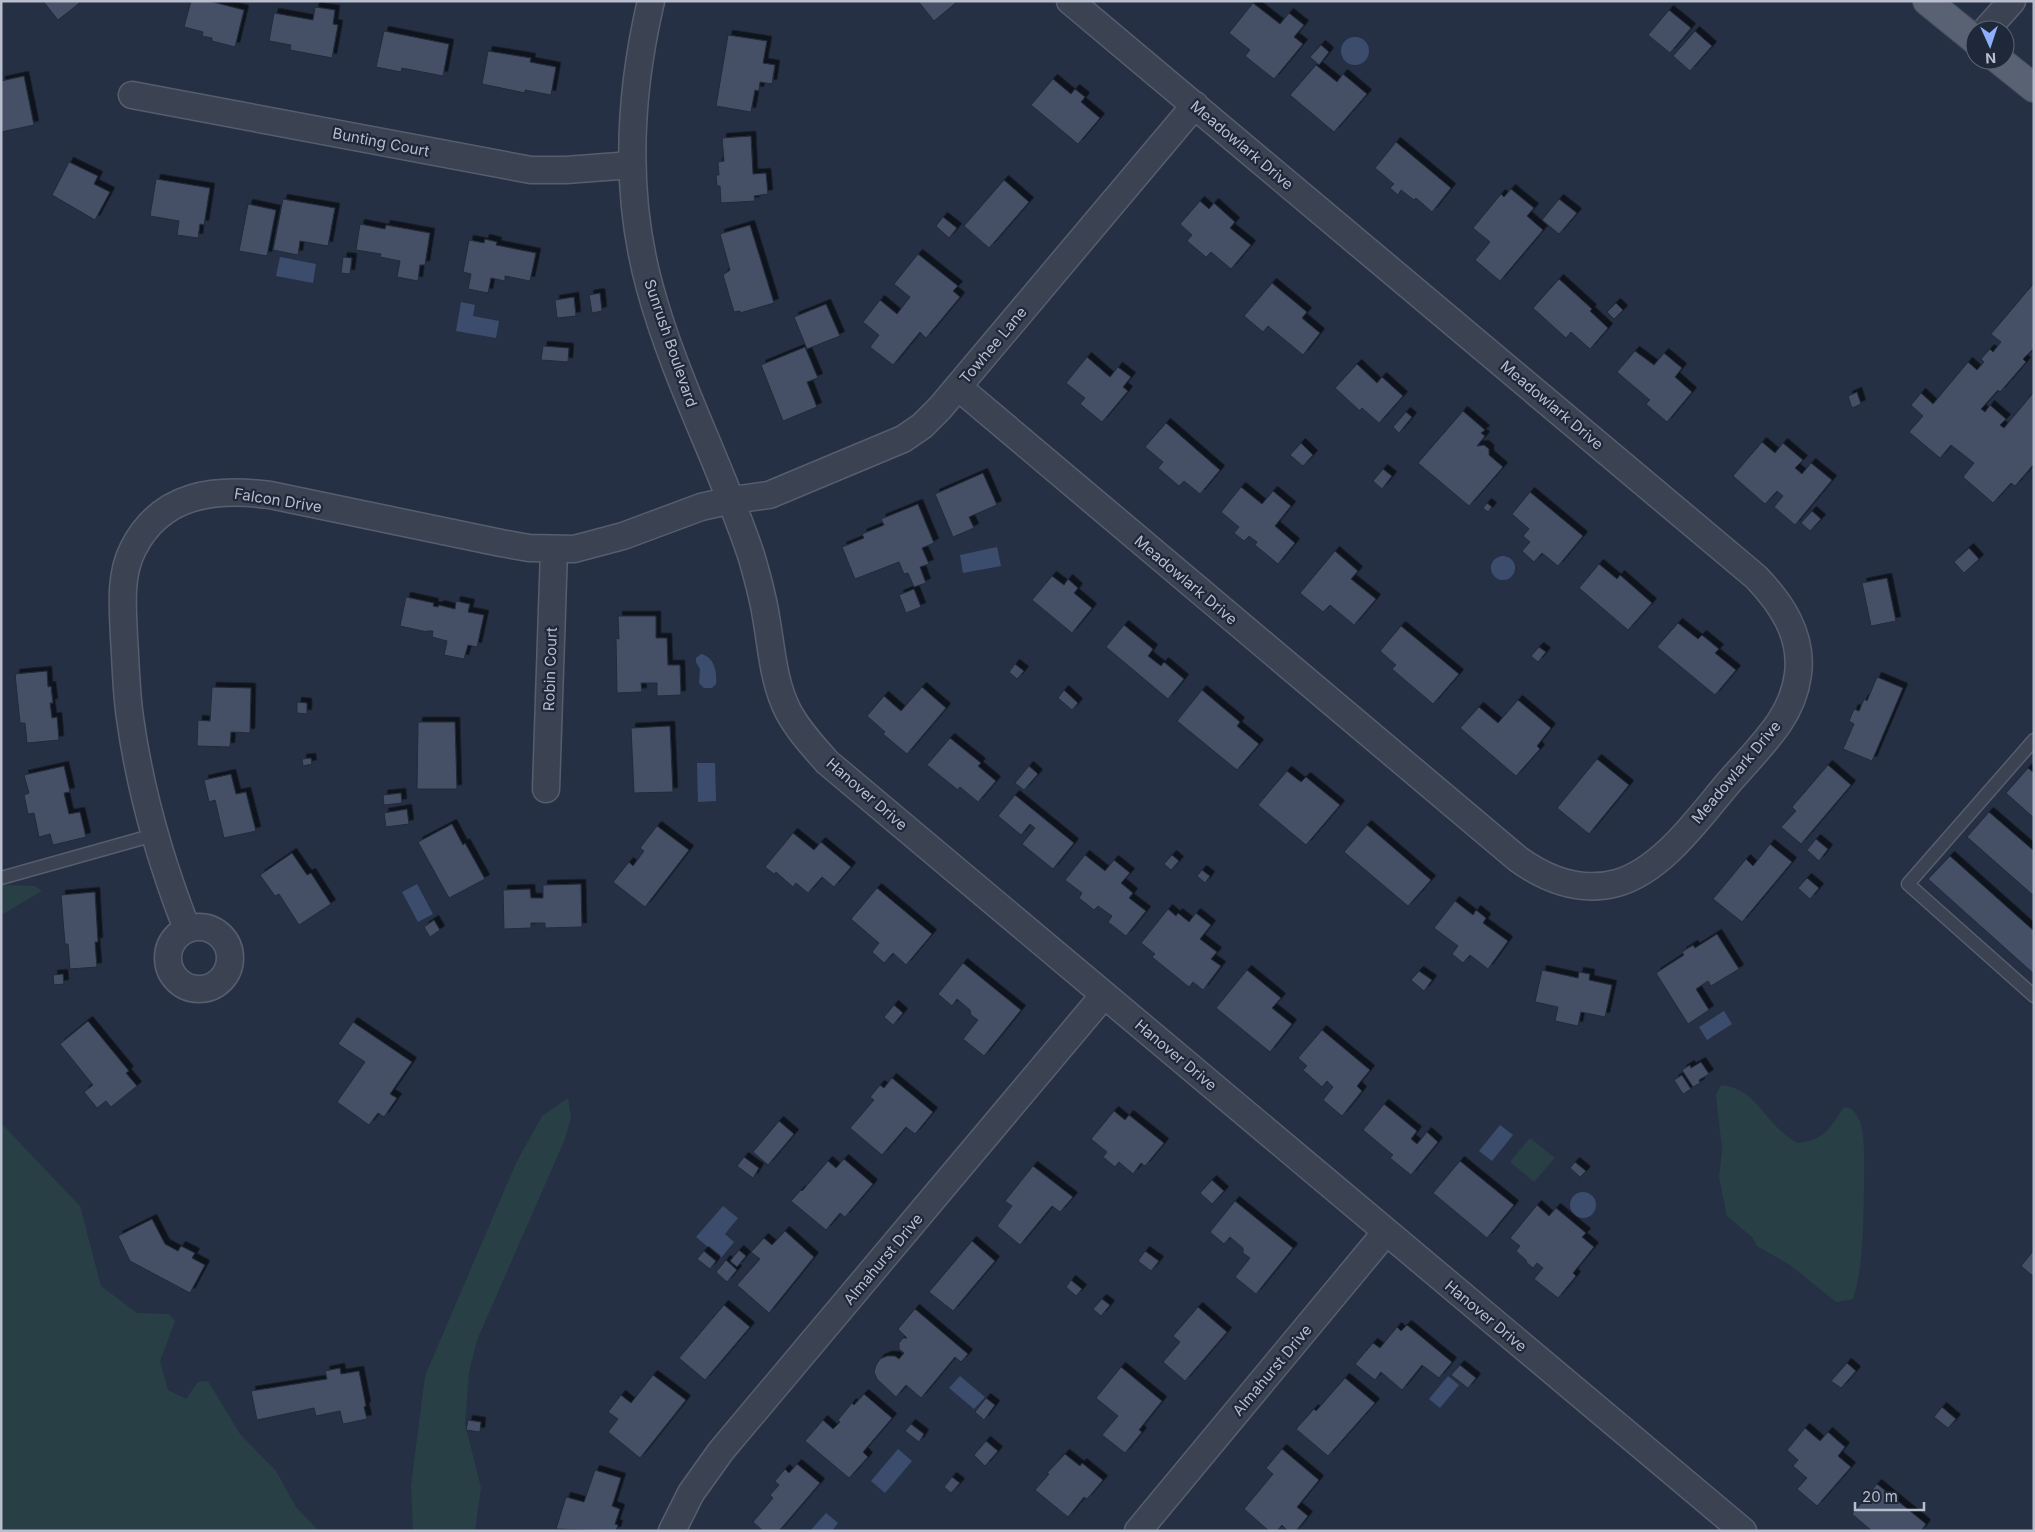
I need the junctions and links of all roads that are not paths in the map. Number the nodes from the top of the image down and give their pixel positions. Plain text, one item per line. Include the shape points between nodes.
1 (651, 1) edge
2 (1070, 1) edge
3 (1927, 1) edge
4 (2012, 1) edge
5 (1995, 20) edge
6 (1965, 32) edge
7 (2012, 70) edge
8 (2034, 88) edge
9 (132, 95) dead end
10 (1195, 106) junction
11 (632, 165) junction
12 (958, 387) junction
13 (732, 500) junction
14 (554, 550) junction
15 (2034, 740) edge
16 (546, 789) dead end
17 (154, 835) junction
18 (1, 878) edge
19 (187, 929) dead end
20 (1104, 995) junction
21 (2034, 996) edge
22 (1386, 1232) junction
23 (672, 1531) edge
24 (1138, 1531) edge
25 (1742, 1531) edge

1 - 11 street, Sunrush Boulevard via 636,80
2 - 10 street, Meadowlark Drive
3 - 6 main road
4 - 5 street
7 - 8 main road
9 - 11 street, Bunting Court via 531,170
10 - 12 street, Towhee Lane
10 - 12 street, Meadowlark Drive via 1768,590 1788,619 1795,637 1798,673 1788,708 1756,751 1677,842 1635,876 1601,887 1583,887 1565,884 1532,870
11 - 13 street, Sunrush Boulevard via 634,203 650,288 666,338
12 - 13 street, Towhee Lane via 922,426 903,439 769,495
13 - 14 street, Falcon Drive via 701,507 599,544
13 - 20 street, Hanover Drive via 760,587 778,685 788,712 806,737 827,762
14 - 16 street, Robin Court
14 - 17 street, Falcon Drive via 500,543 244,492 196,496 160,515 133,549 123,586 130,717
15 - 21 lane via 1908,884
17 - 18 lane
17 - 19 street, Falcon Drive
20 - 22 street, Hanover Drive
20 - 23 street, Almahurst Drive via 721,1451 691,1493
22 - 24 street, Almahurst Drive
22 - 25 street, Hanover Drive

